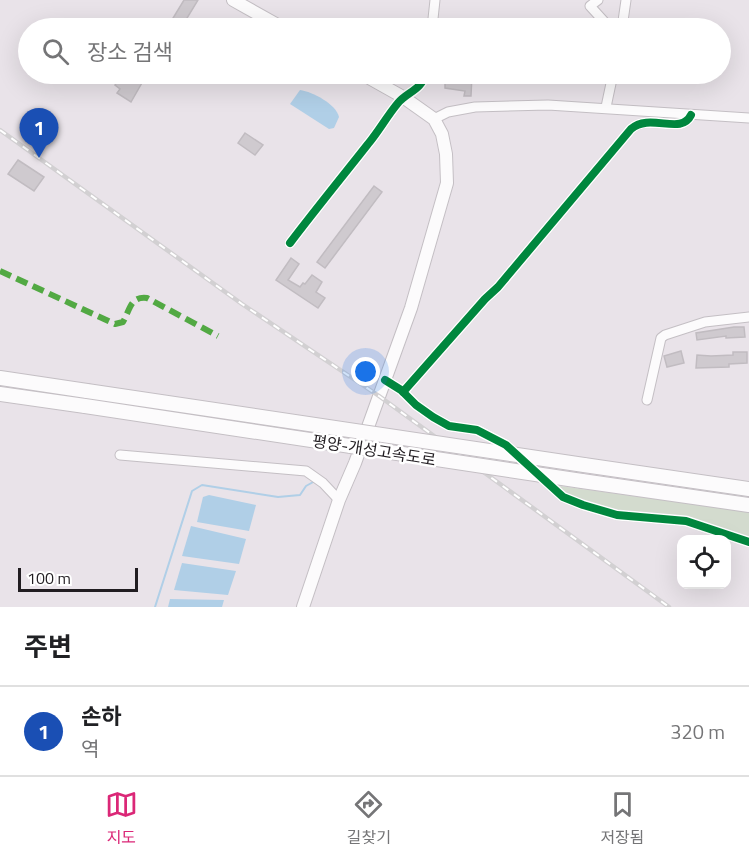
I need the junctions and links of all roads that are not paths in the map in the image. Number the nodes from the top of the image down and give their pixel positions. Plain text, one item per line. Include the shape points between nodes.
1 (435, 0) edge
2 (598, 0) edge
3 (626, 0) edge
4 (238, 1) edge
5 (266, 18) edge
6 (433, 18) edge
7 (601, 18) edge
8 (623, 18) edge
9 (380, 84) edge
10 (421, 84) edge
11 (611, 84) edge
12 (403, 97) junction
13 (606, 107) junction
14 (691, 115) junction
15 (749, 118) edge
16 (434, 119) junction
17 (290, 243) dead end
18 (749, 317) edge
19 (0, 378) edge
20 (385, 380) junction
21 (403, 392) junction
22 (0, 394) edge
23 (647, 400) dead end
24 (120, 454) dead end
25 (749, 489) edge
26 (339, 500) junction
27 (749, 505) edge
28 (749, 542) edge
29 (303, 607) edge

1 - 6 street
2 - 7 street via 590,6
3 - 8 street
4 - 5 main road
9 - 12 main road
10 - 12 street
11 - 13 street
12 - 16 main road
12 - 17 street
13 - 14 street
13 - 16 street via 475,106
14 - 15 street
14 - 21 street via 682,124 644,122 631,129 498,287
16 - 20 main road via 442,134 447,183 411,308
18 - 23 street via 705,322 664,334
19 - 25 highway, 평양-개성고속도로, bridge
20 - 21 street
20 - 26 main road
21 - 28 street via 449,426 477,430 497,440 563,497 617,515 686,521
22 - 27 highway, 평양-개성고속도로, bridge
24 - 26 street via 306,471
26 - 29 main road

